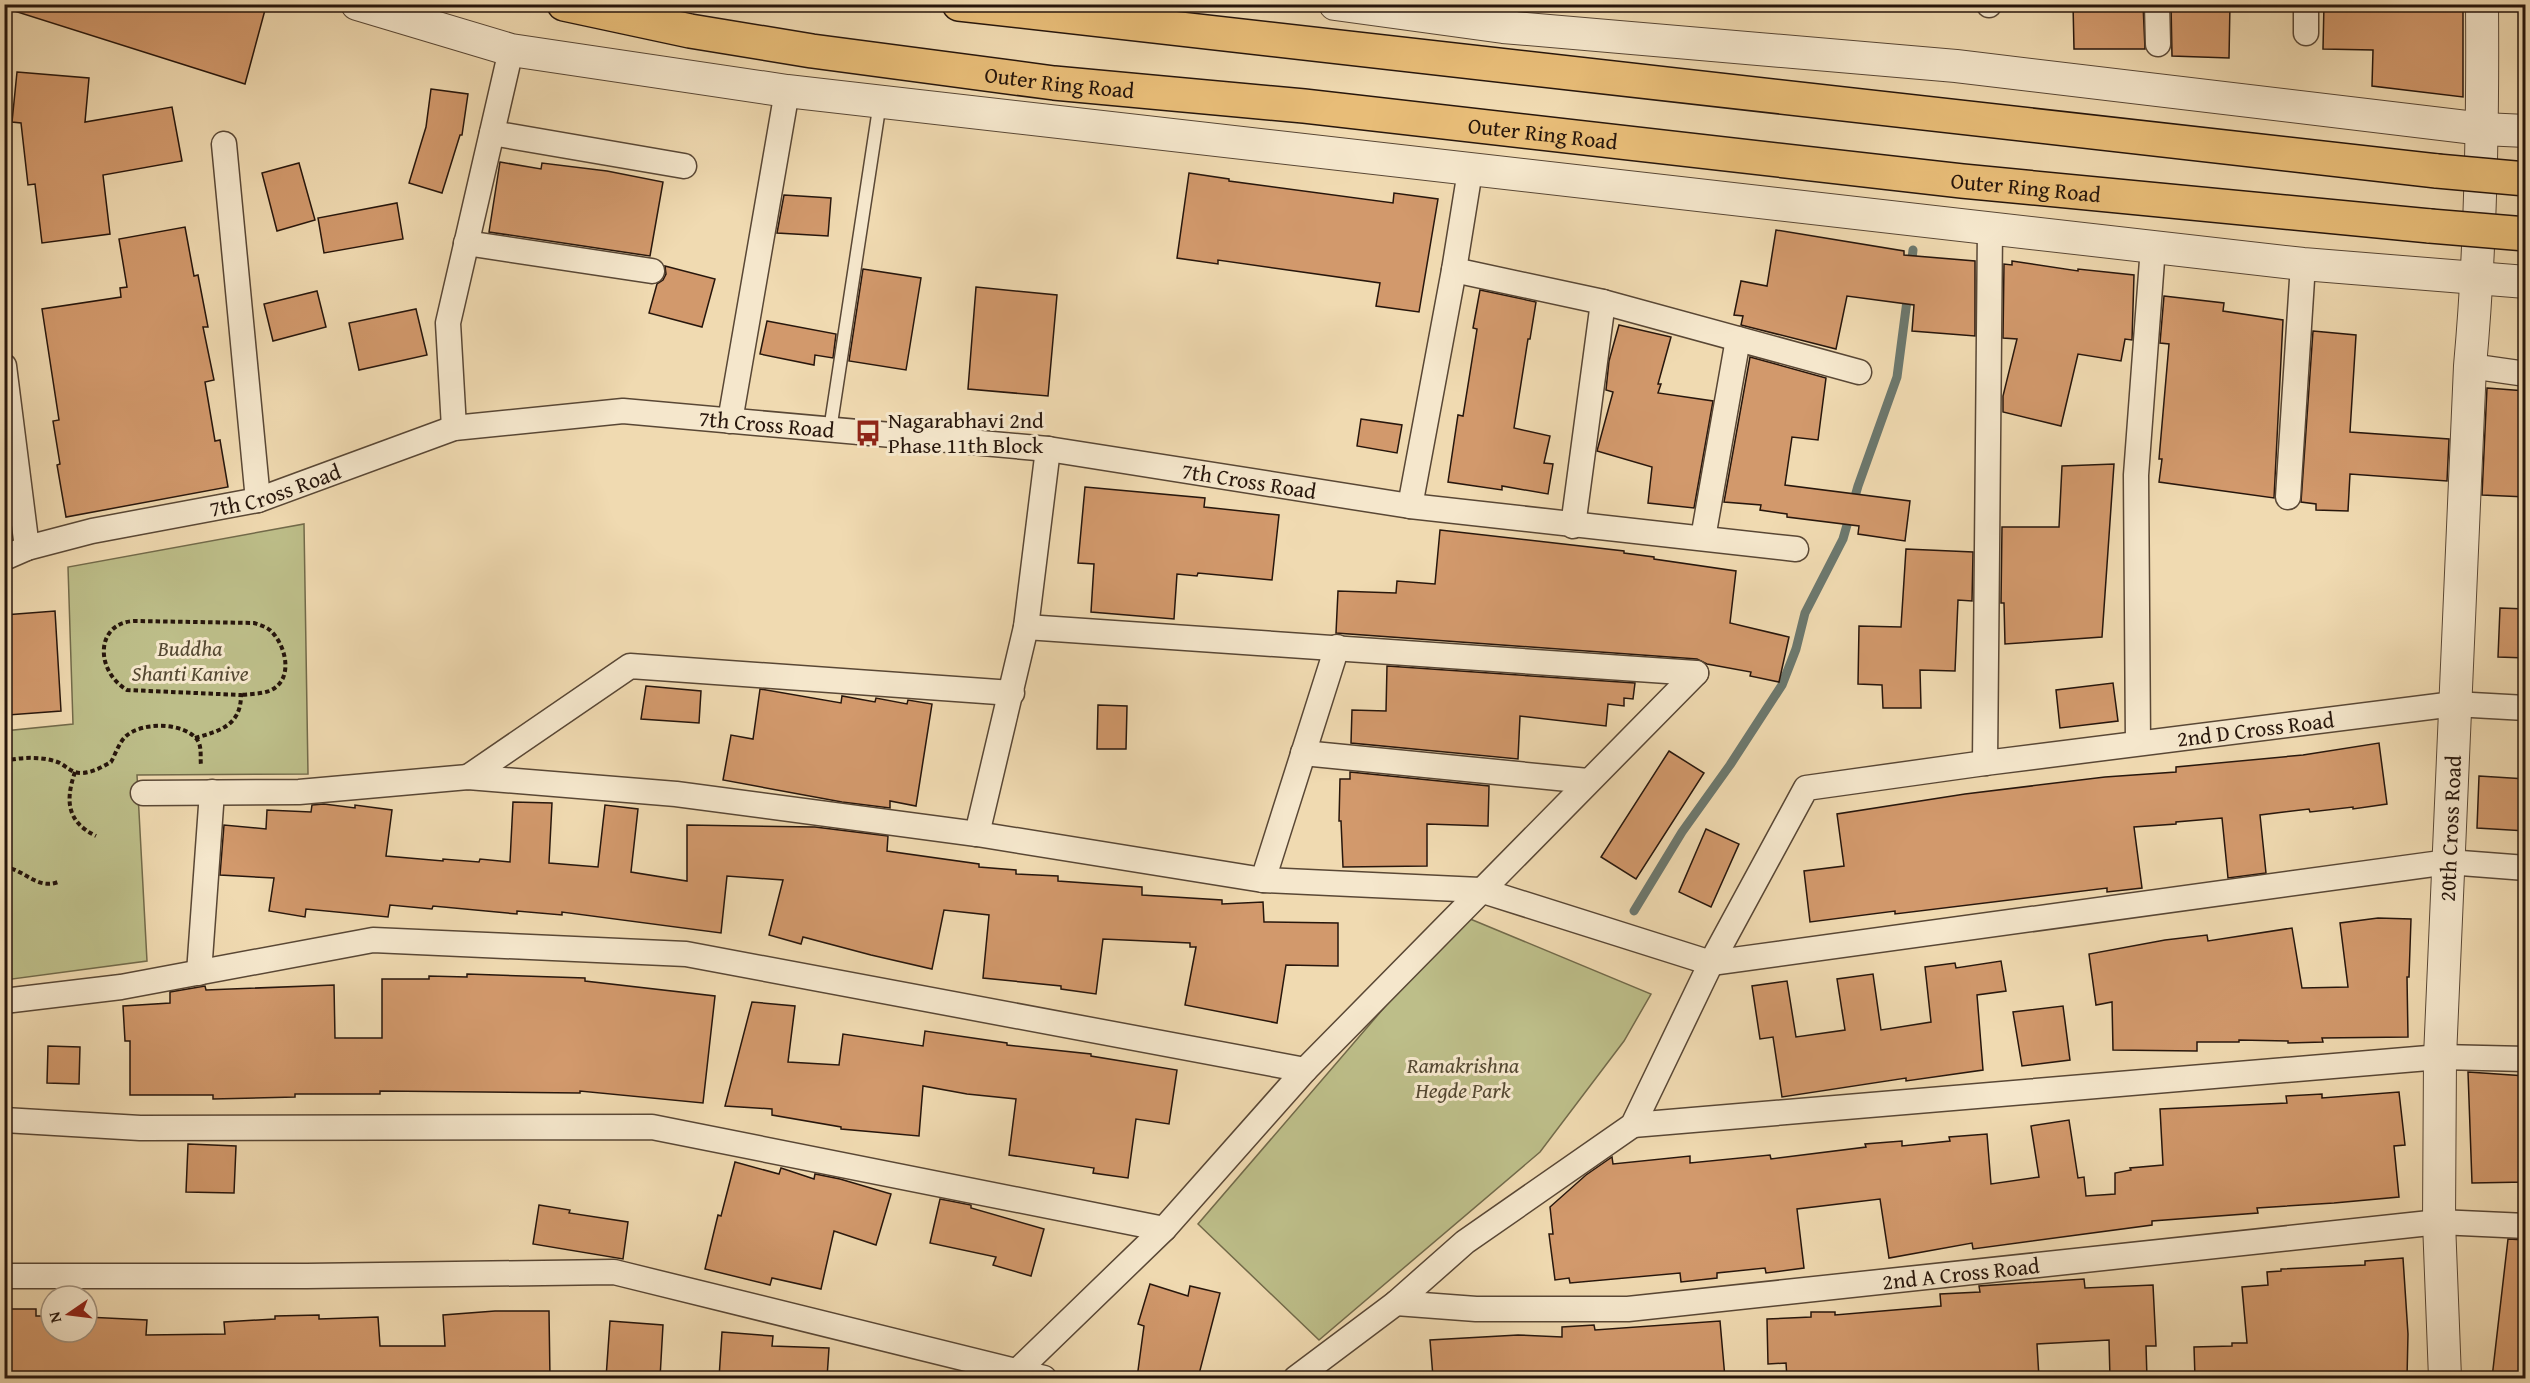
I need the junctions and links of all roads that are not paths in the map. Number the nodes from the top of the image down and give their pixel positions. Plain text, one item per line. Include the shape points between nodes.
1 (357, 4) edge
2 (564, 4) edge
3 (958, 4) edge
4 (1335, 4) edge
5 (2157, 4) edge
6 (2306, 4) edge
7 (2482, 4) edge
8 (1505, 16) edge
9 (2306, 33) dead end
10 (2158, 44) dead end
11 (511, 50) junction
12 (787, 92) junction
13 (879, 102) junction
14 (2483, 129) junction
15 (2526, 131) edge
16 (492, 133) junction
17 (224, 144) dead end
18 (684, 166) dead end
19 (1470, 171) junction
20 (2526, 179) edge
21 (1990, 228) junction
22 (2526, 234) edge
23 (466, 243) junction
24 (2153, 247) junction
25 (2303, 264) junction
26 (1454, 270) junction
27 (651, 271) dead end
28 (2478, 278) junction
29 (2526, 282) edge
30 (1603, 302) junction
31 (1738, 339) junction
32 (4, 366) edge
33 (2470, 366) junction
34 (1859, 372) dead end
35 (2526, 374) edge
36 (730, 422) junction
37 (454, 428) junction
38 (830, 430) junction
39 (1048, 449) junction
40 (2288, 497) dead end
41 (258, 500) junction
42 (1410, 507) junction
43 (1574, 525) junction
44 (1703, 538) junction
45 (27, 548) junction
46 (1796, 549) dead end
47 (4, 558) edge
48 (1026, 627) junction
49 (1337, 647) junction
50 (1011, 693) junction
51 (2454, 704) junction
52 (2526, 708) edge
53 (2138, 743) junction
54 (1303, 753) junction
55 (1985, 763) junction
56 (468, 777) junction
57 (1588, 781) junction
58 (206, 792) junction
59 (143, 793) dead end
60 (977, 834) junction
61 (2448, 862) junction
62 (2526, 868) edge
63 (1263, 880) junction
64 (1480, 890) junction
65 (1712, 963) junction
66 (199, 973) junction
67 (4, 1001) edge
68 (2440, 1057) junction
69 (2526, 1059) edge
70 (1305, 1070) junction
71 (4, 1120) edge
72 (1633, 1125) junction
73 (2439, 1222) junction
74 (2526, 1226) edge
75 (1164, 1229) junction
76 (4, 1276) edge
77 (1396, 1302) junction
78 (1013, 1375) edge
79 (1044, 1378) edge
80 (1296, 1378) edge
81 (2445, 1378) edge

1 - 11 street
2 - 22 highway, Outer Ring Road, bridge via 690,31 812,51 1054,83 1304,106 1962,181
3 - 20 highway, bridge
4 - 8 street
5 - 10 street
6 - 9 street
7 - 14 street, 20th Cross Road
8 - 14 street
11 - 12 street
11 - 16 street
12 - 13 street
12 - 36 street
13 - 19 street
13 - 38 lane
14 - 15 street
14 - 28 street, 20th Cross Road
16 - 18 street
16 - 23 street
17 - 41 street
19 - 21 street
19 - 26 street
21 - 24 street
21 - 55 street
23 - 27 street
23 - 37 street via 448,323
24 - 25 street
24 - 53 street via 2136,475
25 - 28 street
25 - 40 street
26 - 30 street
26 - 42 street
28 - 29 street
28 - 33 street, 20th Cross Road
30 - 31 street
30 - 43 street
31 - 34 street
31 - 44 street
32 - 45 street
33 - 35 street
33 - 51 street, 20th Cross Road
36 - 37 street, 7th Cross Road via 623,411
36 - 38 street, 7th Cross Road
37 - 41 street, 7th Cross Road
38 - 39 street, 7th Cross Road
39 - 42 street, 7th Cross Road
39 - 48 street
41 - 45 street, 7th Cross Road via 92,531
42 - 43 street, 7th Cross Road
43 - 44 street, 7th Cross Road
44 - 46 street, 7th Cross Road
45 - 47 street, 7th Cross Road
48 - 49 street
48 - 50 street
49 - 54 street
49 - 57 street via 1696,673
50 - 56 street via 630,666
50 - 60 street
51 - 52 street, 2nd D Cross Road
51 - 53 street, 2nd D Cross Road
51 - 61 street, 20th Cross Road
53 - 55 street, 2nd D Cross Road
54 - 57 street
54 - 63 street
55 - 65 street, 2nd D Cross Road via 1806,788
56 - 58 street via 299,792
56 - 60 street via 676,794
57 - 64 street
58 - 59 street
58 - 66 street
60 - 63 street
61 - 62 street
61 - 65 street
61 - 68 street, 20th Cross Road
63 - 64 street
64 - 65 street
64 - 70 street
65 - 72 street
66 - 67 street
66 - 70 street via 373,940 686,954
68 - 69 street
68 - 72 street
68 - 73 street, 20th Cross Road
70 - 75 street
71 - 75 street via 140,1128 652,1127
72 - 77 street via 1465,1242
73 - 74 street, 2nd A Cross Road
73 - 77 street, 2nd A Cross Road via 1628,1309 1476,1309
73 - 81 street, 20th Cross Road
75 - 78 street
76 - 78 street via 614,1272
77 - 80 street
78 - 79 street

